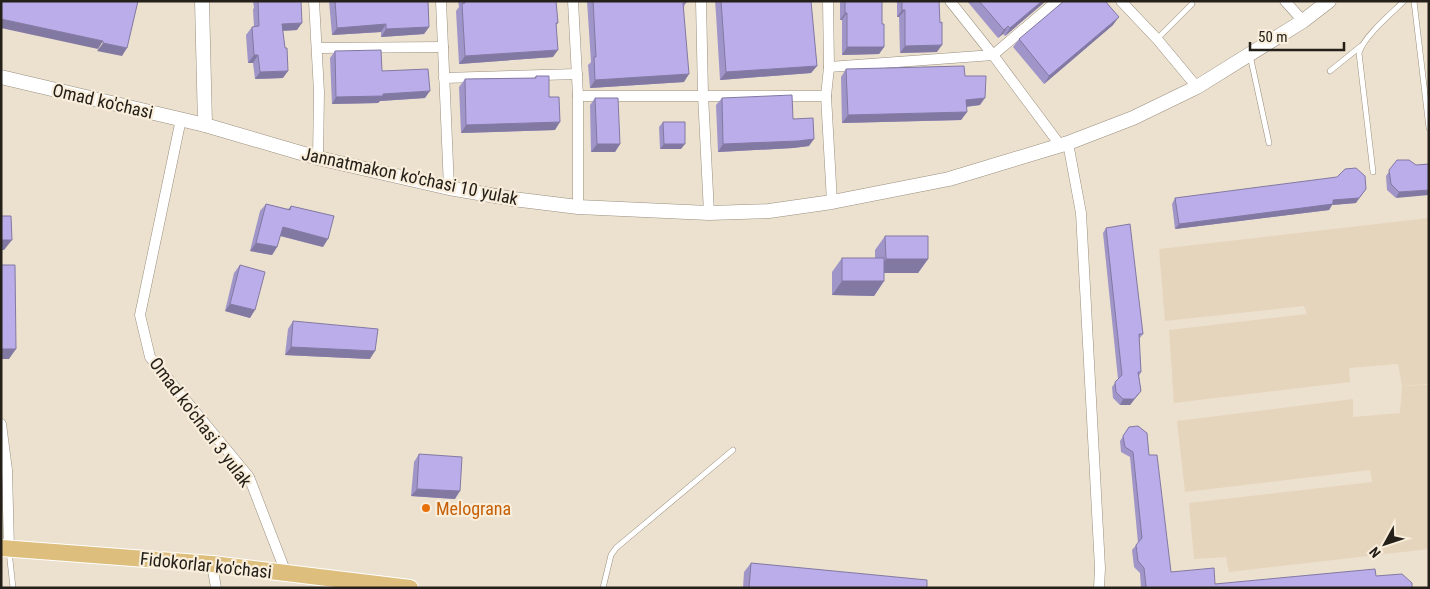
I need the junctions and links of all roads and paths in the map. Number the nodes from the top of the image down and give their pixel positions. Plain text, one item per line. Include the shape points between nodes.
1 (202, 1) edge
2 (314, 1) edge
3 (441, 1) edge
4 (573, 1) edge
5 (700, 1) edge
6 (828, 1) edge
7 (950, 1) edge
8 (1057, 1) edge
9 (1121, 1) edge
10 (1285, 1) edge
11 (1329, 1) edge
12 (1404, 1) edge
13 (1414, 1) edge
14 (1192, 4) dead end
15 (1303, 21) junction
16 (1157, 39) junction
17 (1361, 46) junction
18 (317, 48) junction
19 (443, 48) junction
20 (1250, 54) junction
21 (993, 55) junction
22 (829, 67) junction
23 (1330, 71) dead end
24 (577, 74) junction
25 (1, 77) edge
26 (444, 78) junction
27 (1197, 87) junction
28 (703, 95) junction
29 (578, 96) junction
30 (826, 96) junction
31 (181, 119) junction
32 (204, 125) junction
33 (1429, 128) edge
34 (1064, 144) junction
35 (1269, 144) dead end
36 (318, 158) junction
37 (1374, 172) dead end
38 (449, 188) junction
39 (832, 202) junction
40 (578, 207) junction
41 (708, 213) junction
42 (1, 424) edge
43 (733, 450) dead end
44 (5, 548) edge
45 (212, 564) junction
46 (286, 573) junction
47 (13, 588) edge
48 (216, 588) edge
49 (410, 588) edge
50 (603, 588) edge
51 (1099, 588) edge

1 - 32 street
2 - 18 street
3 - 19 street
4 - 24 street
5 - 28 street
6 - 22 street
7 - 21 street
8 - 21 street
9 - 16 street
10 - 15 street
11 - 15 street, Jannatmakon ko'chasi 10 yulak
12 - 17 lane
13 - 33 lane
14 - 16 lane
15 - 20 street, Jannatmakon ko'chasi 10 yulak
16 - 27 street
17 - 23 lane
17 - 37 lane via 1359,52
18 - 19 street
18 - 36 street
19 - 26 street
20 - 27 street, Jannatmakon ko'chasi 10 yulak
20 - 35 lane
21 - 22 street
21 - 34 street
22 - 30 street
24 - 26 street
24 - 29 street
25 - 31 street, Omad ko'chasi
26 - 38 street
27 - 34 street, Jannatmakon ko'chasi 10 yulak via 1133,118
28 - 29 street
28 - 30 street
28 - 41 street
29 - 40 street
30 - 39 street
31 - 32 street, Omad ko'chasi
31 - 46 street, Omad ko'chasi 3 yulak via 140,315 150,358 249,478
32 - 36 street, Jannatmakon ko'chasi 10 yulak
34 - 39 street, Jannatmakon ko'chasi 10 yulak via 949,179
34 - 51 street via 1081,213
36 - 38 street, Jannatmakon ko'chasi 10 yulak
38 - 40 street, Jannatmakon ko'chasi 10 yulak via 513,200
39 - 41 street, Jannatmakon ko'chasi 10 yulak via 770,211
40 - 41 street, Jannatmakon ko'chasi 10 yulak
42 - 44 street via 7,470
43 - 50 lane via 616,548 611,555
44 - 45 main road, Fidokorlar ko'chasi
44 - 47 lane
45 - 46 main road, Fidokorlar ko'chasi
45 - 48 street
46 - 49 main road, Fidokorlar ko'chasi

